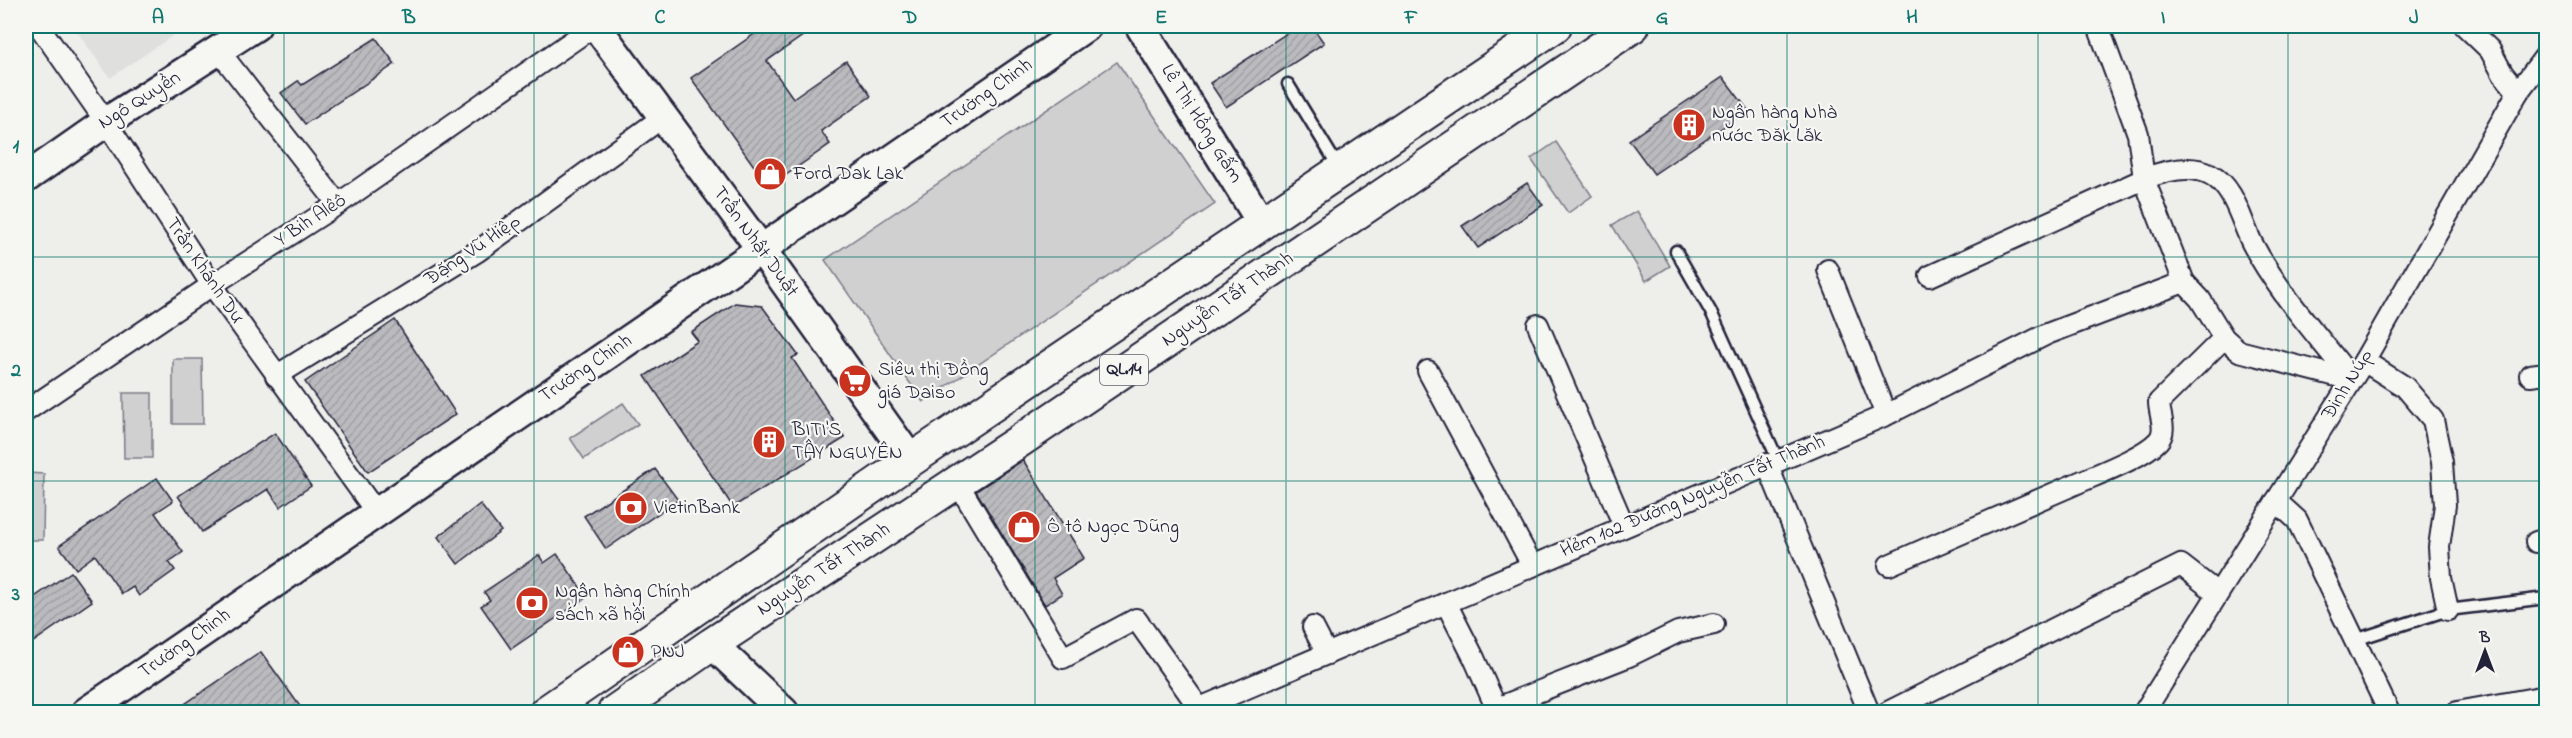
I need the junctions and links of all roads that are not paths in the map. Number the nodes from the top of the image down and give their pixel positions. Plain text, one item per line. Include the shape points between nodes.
1 (39, 26) edge
2 (256, 26) edge
3 (595, 26) edge
4 (1087, 26) edge
5 (1140, 26) edge
6 (1555, 26) edge
7 (1633, 26) edge
8 (2098, 26) edge
9 (2465, 26) edge
10 (219, 51) junction
11 (2547, 55) edge
12 (1288, 84) dead end
13 (2518, 92) junction
14 (663, 117) junction
15 (106, 122) junction
16 (1340, 170) junction
17 (26, 178) edge
18 (2144, 179) junction
19 (338, 204) junction
20 (1262, 222) junction
21 (761, 249) junction
22 (1676, 251) dead end
23 (1828, 270) dead end
24 (1930, 276) dead end
25 (2184, 282) junction
26 (212, 285) junction
27 (1538, 325) dead end
28 (2224, 338) junction
29 (2364, 361) junction
30 (1428, 371) dead end
31 (276, 376) junction
32 (2352, 380) junction
33 (26, 411) edge
34 (1886, 415) junction
35 (911, 460) junction
36 (1773, 462) junction
37 (957, 482) junction
38 (2276, 501) junction
39 (376, 512) junction
40 (1624, 526) junction
41 (1532, 565) junction
42 (1889, 565) dead end
43 (2217, 593) junction
44 (2547, 598) edge
45 (1446, 603) junction
46 (2448, 610) junction
47 (690, 613) junction
48 (1714, 624) dead end
49 (1313, 627) dead end
50 (2355, 640) junction
51 (712, 644) junction
52 (1327, 654) junction
53 (2547, 696) edge
54 (1201, 710) edge
55 (1498, 710) edge
56 (2149, 710) edge
57 (86, 712) edge
58 (546, 712) edge
59 (614, 712) edge
60 (784, 712) edge
61 (1869, 712) edge
62 (1888, 712) edge
63 (2389, 712) edge
64 (2457, 712) edge

1 - 15 street, Trần Khánh Dư
2 - 10 street, Ngô Quyền
3 - 14 street, Trần Nhật Duật
3 - 19 street, Y Bih Alêô
4 - 21 street, Trường Chinh
5 - 20 street, Lê Thị Hồng Gấm
6 - 16 main road, Nguyễn Tất Thành / QL.14
7 - 37 main road, Nguyễn Tất Thành / QL.14
8 - 18 street via 2138,134
9 - 13 street via 2490,50
10 - 15 street, Ngô Quyền
10 - 19 street
11 - 13 street, Đinh Núp
12 - 16 lane
13 - 29 street, Đinh Núp
14 - 21 street, Trần Nhật Duật
14 - 31 street, Đặng Vũ Hiệp via 478,251
15 - 17 street, Ngô Quyền
15 - 26 street, Trần Khánh Dư
16 - 20 main road, Nguyễn Tất Thành / QL.14
18 - 24 street
18 - 25 street
18 - 32 street via 2188,169 2211,174 2228,188 2262,262
19 - 26 street, Y Bih Alêô
20 - 35 main road, Nguyễn Tất Thành / QL.14
21 - 35 street, Trần Nhật Duật
21 - 39 street, Trường Chinh
22 - 36 lane via 1712,314
23 - 34 street
25 - 28 street via 2200,299
25 - 34 street, Hẻm 102 Đường Nguyễn Tất Thành via 2047,334
26 - 31 street, Trần Khánh Dư
26 - 33 street, Y Bih Alêô
27 - 40 street
28 - 32 street via 2239,351
28 - 42 street via 2159,402 2162,430 2159,440 2146,450
29 - 32 street, Đinh Núp
29 - 46 street via 2405,387 2433,420 2442,462 2445,505 2439,547
30 - 41 street
31 - 39 street, Trần Khánh Dư
32 - 38 street, Đinh Núp
34 - 36 street, Hẻm 102 Đường Nguyễn Tất Thành
35 - 47 main road, Nguyễn Tất Thành / QL.14
36 - 40 street, Hẻm 102 Đường Nguyễn Tất Thành
36 - 61 street
37 - 51 main road, Nguyễn Tất Thành / QL.14
37 - 54 street via 1063,658 1136,619
38 - 43 street, Đinh Núp
38 - 50 street via 2297,520
39 - 57 street, Trường Chinh
40 - 41 street, Hẻm 102 Đường Nguyễn Tất Thành
41 - 45 street, Hẻm 102 Đường Nguyễn Tất Thành
43 - 56 street, Đinh Núp
43 - 62 street via 2181,565
44 - 46 lane
45 - 52 street, Hẻm 102 Đường Nguyễn Tất Thành
45 - 55 street
46 - 50 lane
47 - 51 main road
47 - 58 main road, Nguyễn Tất Thành / QL.14
48 - 55 street via 1678,632
49 - 52 street
50 - 63 street
51 - 59 main road, Nguyễn Tất Thành / QL.14
51 - 60 street
52 - 54 street, Hẻm 102 Đường Nguyễn Tất Thành
53 - 64 street

